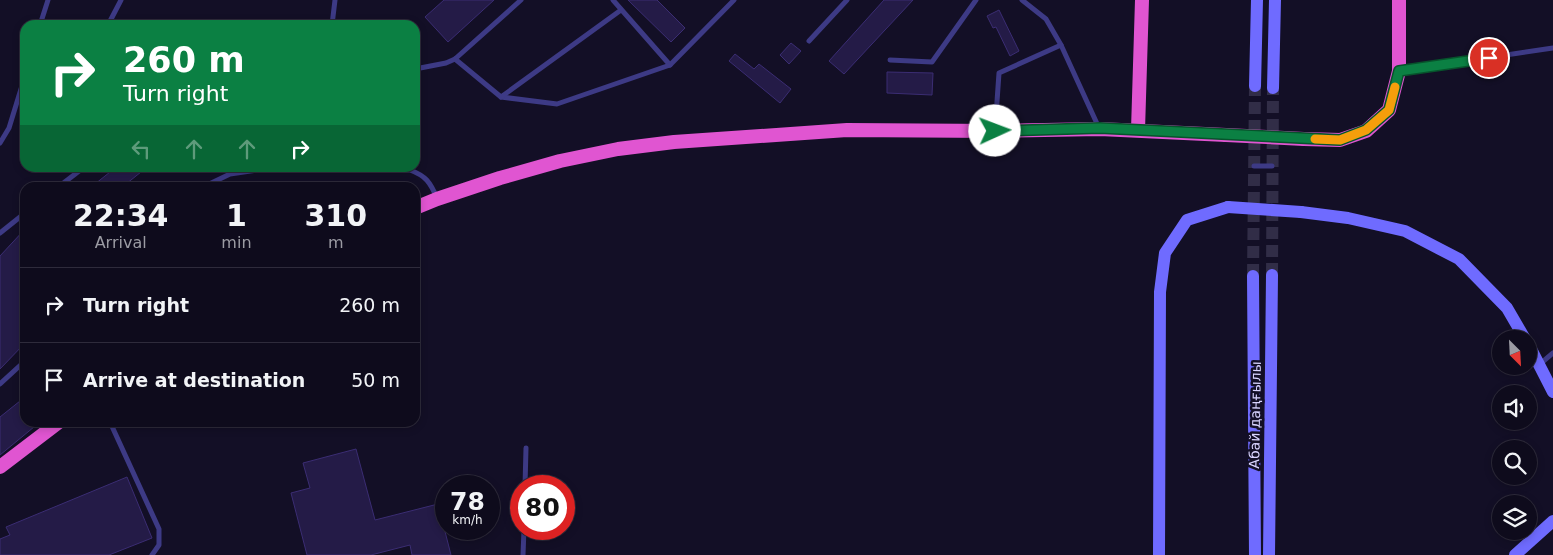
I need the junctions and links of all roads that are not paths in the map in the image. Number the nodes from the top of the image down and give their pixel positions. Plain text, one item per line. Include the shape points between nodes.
1 (48, 0) edge
2 (121, 0) edge
3 (335, 0) edge
4 (521, 0) edge
5 (613, 0) edge
6 (734, 0) edge
7 (847, 0) edge
8 (976, 0) edge
9 (1022, 0) edge
10 (1142, 0) edge
11 (1258, 0) edge
12 (1275, 0) edge
13 (1399, 0) edge
14 (622, 10) junction
15 (42, 20) edge
16 (111, 20) edge
17 (333, 20) edge
18 (809, 41) dead end
19 (1061, 45) junction
20 (1553, 48) edge
21 (455, 59) junction
22 (890, 60) dead end
23 (670, 65) junction
24 (420, 68) edge
25 (1399, 71) junction
26 (1255, 86) tunnel mouth
27 (1273, 88) tunnel mouth
28 (20, 92) edge
29 (501, 97) junction
30 (1100, 128) junction
31 (1138, 130) junction
32 (995, 131) junction
33 (0, 143) edge
34 (1254, 166) dead end
35 (1272, 166) dead end
36 (78, 172) edge
37 (244, 172) edge
38 (415, 172) edge
39 (65, 182) edge
40 (213, 182) edge
41 (437, 198) junction
42 (420, 206) edge
43 (20, 217) edge
44 (0, 233) edge
45 (1272, 275) tunnel mouth
46 (1253, 276) tunnel mouth
47 (1520, 330) edge
48 (1553, 353) edge
49 (1538, 361) edge
50 (1540, 364) junction
51 (20, 365) edge
52 (0, 384) edge
53 (1553, 392) edge
54 (52, 427) edge
55 (112, 427) edge
56 (526, 448) dead end
57 (0, 467) edge
58 (525, 475) edge
59 (1553, 521) edge
60 (524, 540) edge
61 (152, 555) edge
62 (523, 555) edge
63 (1159, 555) edge
64 (1255, 555) edge
65 (1269, 555) edge
66 (1515, 555) edge

1 - 15 lane
2 - 16 lane
3 - 17 lane
4 - 21 lane
5 - 14 lane
6 - 23 lane
7 - 18 lane
8 - 22 lane via 932,62
9 - 19 lane via 1046,19
10 - 31 highway
11 - 26 main road
12 - 27 main road
13 - 25 highway
14 - 23 lane
14 - 29 lane
19 - 30 lane
19 - 32 lane via 999,73
20 - 25 lane
21 - 24 lane
21 - 29 lane
23 - 29 lane via 557,104
25 - 31 highway, bridge via 1389,110 1366,130 1340,140
28 - 33 lane via 9,128
30 - 31 highway
30 - 32 highway
32 - 41 highway via 847,130 664,143 560,161
34 - 35 lane
36 - 39 lane
37 - 40 lane
38 - 41 lane via 423,175
41 - 42 highway
43 - 44 lane
45 - 65 main road, Абай даңғылы
46 - 64 main road, Абай даңғылы
47 - 63 main road, bridge via 1507,308 1459,259 1405,231 1348,218 1228,207 1187,220 1164,253 1160,292
48 - 50 lane
49 - 50 main road
50 - 53 main road
51 - 52 lane
54 - 57 highway
55 - 61 lane via 159,529 159,545
56 - 58 lane
59 - 66 main road
60 - 62 lane

